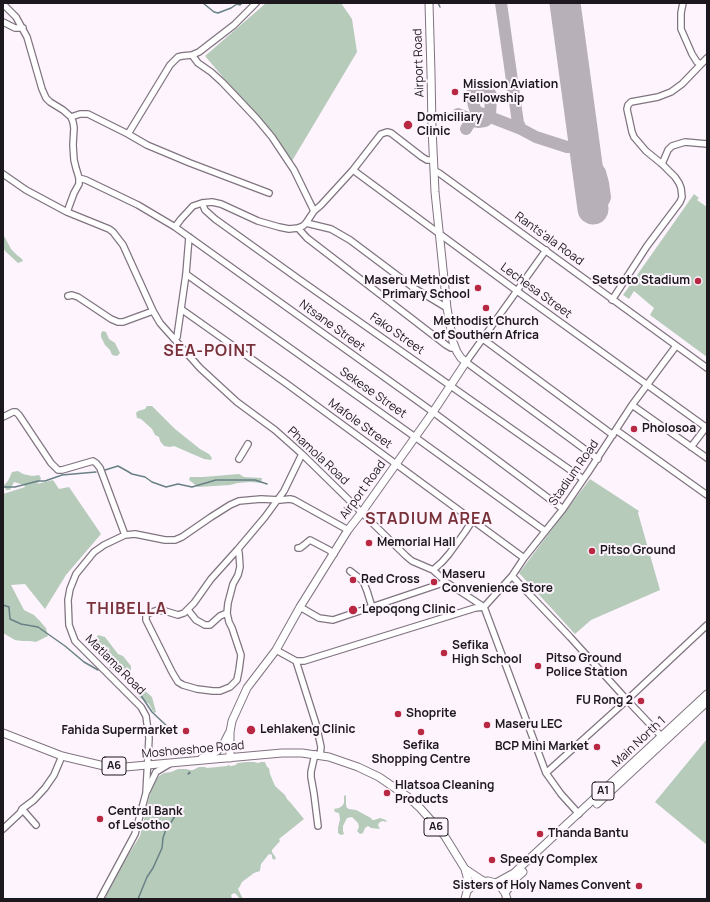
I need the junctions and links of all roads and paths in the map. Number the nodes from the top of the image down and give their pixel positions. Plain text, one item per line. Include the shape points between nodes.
1 (256, 3) edge
2 (429, 3) edge
3 (683, 3) edge
4 (3, 4) edge
5 (3, 22) edge
6 (23, 28) junction
7 (192, 54) junction
8 (707, 58) edge
9 (701, 64) junction
10 (71, 117) junction
11 (128, 134) junction
12 (707, 144) edge
13 (434, 160) junction
14 (662, 164) junction
15 (353, 170) junction
16 (434, 171) junction
17 (3, 174) edge
18 (79, 178) junction
19 (269, 193) dead end
20 (202, 203) junction
21 (314, 211) junction
22 (67, 212) junction
23 (306, 223) junction
24 (175, 227) junction
25 (298, 228) junction
26 (440, 234) junction
27 (189, 237) junction
28 (546, 250) junction
29 (186, 274) junction
30 (517, 291) junction
31 (68, 296) dead end
32 (612, 300) junction
33 (447, 308) junction
34 (181, 309) junction
35 (153, 311) junction
36 (174, 339) junction
37 (483, 339) junction
38 (676, 346) junction
39 (455, 348) junction
40 (466, 362) junction
41 (707, 368) edge
42 (647, 384) junction
43 (450, 386) junction
44 (632, 405) junction
45 (433, 412) junction
46 (3, 417) edge
47 (707, 427) edge
48 (615, 432) junction
49 (415, 437) junction
50 (248, 444) dead end
51 (691, 447) junction
52 (302, 454) junction
53 (707, 458) edge
54 (239, 459) dead end
55 (598, 459) junction
56 (396, 464) junction
57 (584, 479) junction
58 (707, 494) edge
59 (277, 500) junction
60 (563, 509) junction
61 (362, 512) junction
62 (472, 521) junction
63 (348, 530) junction
64 (545, 531) junction
65 (125, 535) junction
66 (298, 548) dead end
67 (238, 549) junction
68 (334, 554) junction
69 (524, 558) junction
70 (432, 570) junction
71 (350, 571) dead end
72 (512, 576) junction
73 (446, 582) junction
74 (300, 607) junction
75 (372, 607) junction
76 (484, 607) junction
77 (188, 610) junction
78 (227, 613) junction
79 (707, 625) edge
80 (276, 650) junction
81 (296, 661) junction
82 (707, 694) edge
83 (626, 700) junction
84 (707, 702) edge
85 (230, 732) junction
86 (3, 733) edge
87 (663, 738) junction
88 (317, 755) junction
89 (62, 756) junction
90 (230, 758) junction
91 (199, 760) junction
92 (172, 763) junction
93 (148, 765) junction
94 (546, 773) junction
95 (146, 793) junction
96 (22, 809) junction
97 (579, 814) junction
98 (36, 825) dead end
99 (318, 826) dead end
100 (3, 829) edge
101 (465, 869) junction
102 (483, 881) junction
103 (496, 883) junction
104 (470, 888) junction
105 (506, 896) edge
106 (463, 898) edge
107 (100, 899) edge

1 - 7 street via 234,25 199,52
2 - 13 main road, Airport Road
3 - 9 street via 681,29 692,54
4 - 6 street
5 - 6 street via 15,28
6 - 10 street via 46,98
7 - 11 street via 182,56 170,65
7 - 21 street via 198,63 216,77 258,119 272,137 294,170
8 - 9 street
9 - 14 street via 671,92 658,98 631,102 628,105 634,137
10 - 11 street via 88,114
10 - 18 street via 74,128 74,160
11 - 19 street via 190,164
12 - 14 street via 685,142 672,146
13 - 15 street via 427,160 387,132 381,134
13 - 16 main road, Airport Road
14 - 32 street via 679,183 682,193 680,202 647,246
15 - 21 street
15 - 26 street, Lechesa Street
16 - 26 main road, Airport Road
16 - 28 street, Rants'ala Road
17 - 22 street, Phamola Road via 26,190
18 - 22 street
18 - 24 street, Ntsane Street via 138,205
20 - 24 street via 193,206
20 - 25 street via 221,204 258,221 279,227
20 - 43 street, Fako Street via 204,210 215,219
21 - 23 street
22 - 35 street, Phamola Road via 113,232 123,245
23 - 25 street
23 - 33 street via 331,229 350,240 414,288
24 - 27 street, Ntsane Street
25 - 39 street via 307,238 440,340
26 - 30 street, Lechesa Street
26 - 33 main road, Airport Road
27 - 29 street
27 - 45 street, Ntsane Street
28 - 30 street, Airport Road
28 - 32 street, Rants'ala Road
29 - 34 street
29 - 49 street, Sekese Street
30 - 37 street, Airport Road
30 - 42 street, Lechesa Street
31 - 35 street via 78,297 118,322
32 - 38 street, Rants'ala Road
33 - 39 main road, Airport Road
34 - 36 street via 177,337
34 - 56 street, Mafole Street
35 - 36 street, Phamola Road
36 - 52 street, Phamola Road via 232,398
37 - 40 street, Airport Road
37 - 48 street
38 - 41 street, Rants'ala Road
38 - 42 street, Stadium Road
39 - 40 main road
40 - 43 main road, Airport Road
40 - 55 street
42 - 44 street, Stadium Road
42 - 47 street, Lechesa Street
43 - 45 main road, Airport Road
43 - 57 street, Fako Street
44 - 48 street, Stadium Road
44 - 51 street
45 - 49 main road, Airport Road
45 - 60 street, Ntsane Street
46 - 65 street via 16,412 58,470 93,461 96,463
47 - 51 street
48 - 55 street, Stadium Road
48 - 58 street
49 - 56 main road, Airport Road
49 - 64 street, Sekese Street
50 - 54 street
51 - 53 street
52 - 59 street
52 - 61 street, Phamola Road
55 - 57 street, Stadium Road
56 - 61 main road, Airport Road
56 - 62 street, Mafole Street
57 - 60 street, Stadium Road
59 - 63 street, Matlama Road via 294,500
59 - 65 street, Matlama Road via 239,501 175,540
59 - 67 street
60 - 64 street, Stadium Road
61 - 63 main road, Airport Road
61 - 70 street, Phamola Road via 412,561
62 - 69 street, Mafole Street
62 - 70 street via 449,554
63 - 68 main road, Airport Road
64 - 69 street, Stadium Road
65 - 93 street, Matlama Road via 94,552 76,574 68,600 69,625 75,641 141,707 146,716 149,738
66 - 68 street via 310,540
67 - 77 street
67 - 78 street via 240,566
68 - 74 main road, Airport Road
69 - 72 street, Stadium Road
70 - 73 street, Phamola Road
71 - 75 street via 362,581
72 - 76 street, Stadium Road
72 - 83 street
73 - 75 street
73 - 76 street, Phamola Road
74 - 75 street via 319,618 333,620
74 - 80 main road, Airport Road
76 - 81 street via 304,661
76 - 94 street
77 - 78 street via 196,620 205,625 210,625
77 - 78 street via 178,615 153,611 146,615 146,620 178,682 213,692 230,687 237,680 239,670 241,655
79 - 83 street
80 - 81 street
80 - 85 main road, Airport Road via 247,688 232,721
81 - 88 street via 316,724 321,747
82 - 87 main road, Main North 1 / A1
83 - 87 street
83 - 94 street
84 - 87 main road, Main North 1 / A1
85 - 90 main road, Airport Road
85 - 91 main road via 217,750
86 - 89 main road, Moshoeshoe Road / A6
87 - 97 main road, Main North 1 / A1
87 - 105 main road, Main North 1 / A1 via 516,878
88 - 90 main road, Moshoeshoe Road / A6 via 282,753
88 - 99 street via 311,777
88 - 101 main road, Moshoeshoe Road / A6 via 358,767 379,777 408,797 444,835
89 - 93 main road, Moshoeshoe Road / A6 via 104,766
89 - 96 street via 45,788
90 - 91 main road, Moshoeshoe Road / A6
91 - 92 main road, Moshoeshoe Road / A6
92 - 93 main road, Moshoeshoe Road / A6
92 - 95 street via 156,772
93 - 95 street, Matlama Road
94 - 97 street via 560,794
95 - 107 street via 135,834
96 - 98 street
96 - 100 street
97 - 103 main road, Main North 1 / A1 via 514,873
101 - 102 main road, Moshoeshoe Road / A6
101 - 104 main road, Moshoeshoe Road / A6
102 - 103 main road
102 - 104 main road
103 - 105 main road, A1
104 - 106 main road

